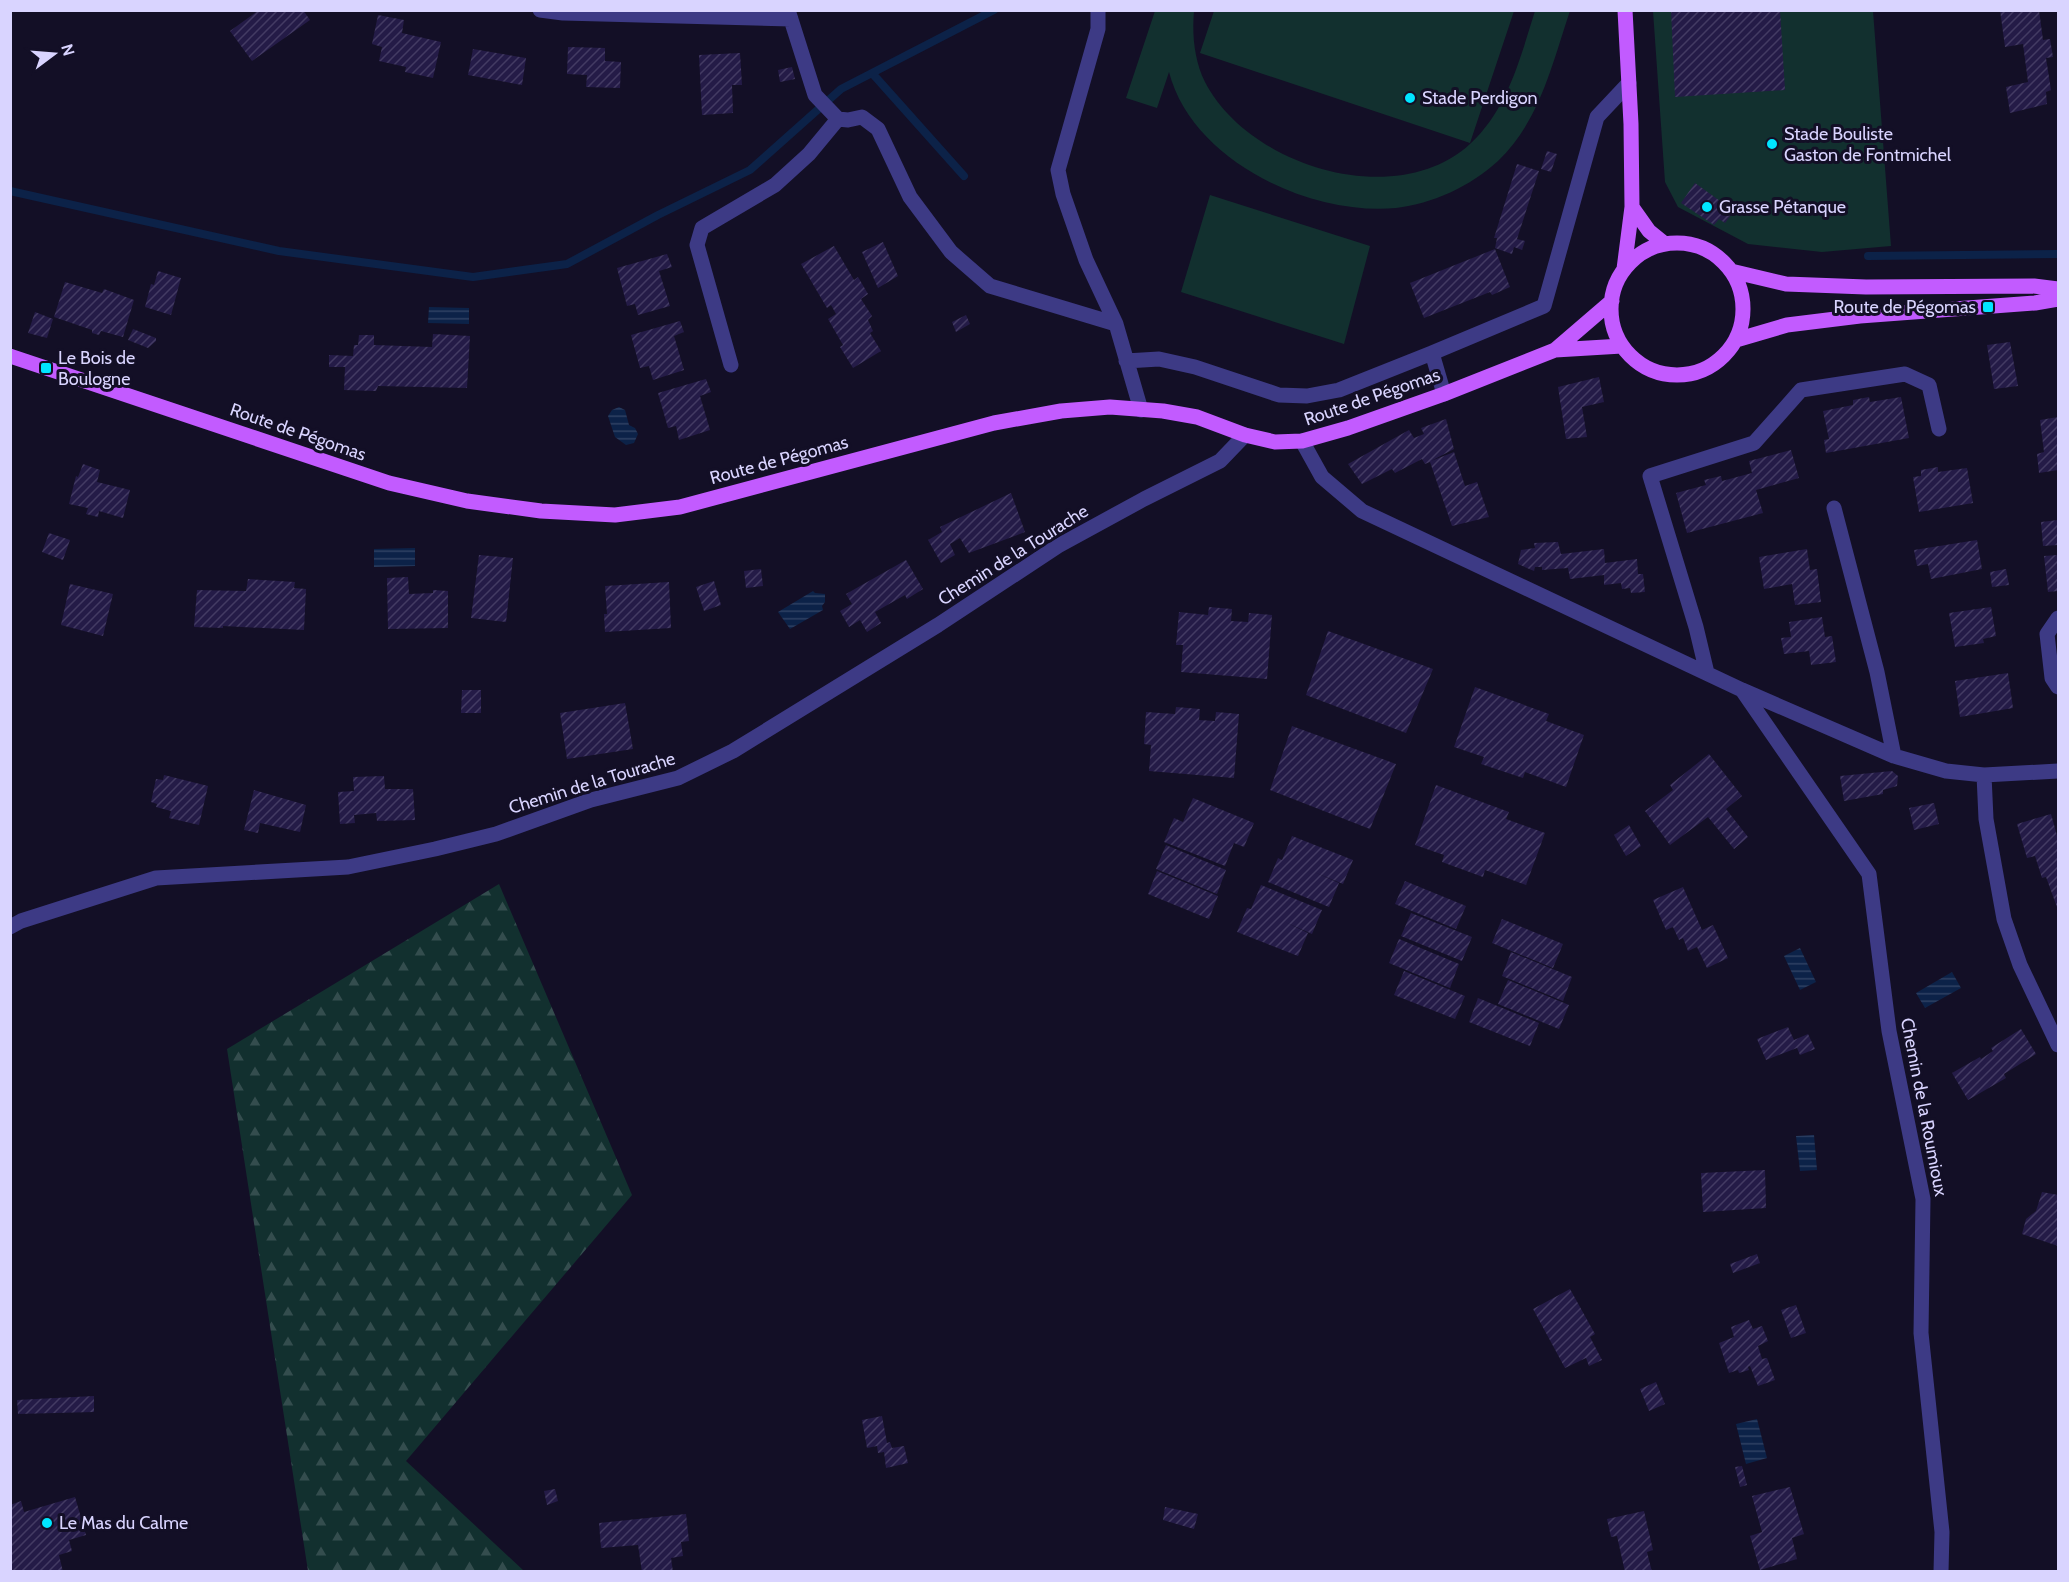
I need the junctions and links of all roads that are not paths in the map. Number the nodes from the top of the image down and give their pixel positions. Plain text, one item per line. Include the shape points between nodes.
1 (540, 10) edge
2 (1098, 10) edge
3 (1625, 10) edge
4 (790, 15) edge
5 (1629, 83) junction
6 (834, 115) junction
7 (1632, 207) junction
8 (1665, 244) junction
9 (1624, 269) junction
10 (1731, 271) junction
11 (2058, 289) edge
12 (2058, 299) edge
13 (1612, 301) junction
14 (1116, 324) junction
15 (1736, 340) junction
16 (1622, 346) junction
17 (1556, 350) junction
18 (1432, 353) junction
19 (10, 356) edge
20 (1125, 361) junction
21 (731, 365) dead end
22 (1444, 394) junction
23 (1141, 410) junction
24 (1939, 429) dead end
25 (1245, 435) junction
26 (1302, 441) junction
27 (1834, 508) dead end
28 (2058, 618) edge
29 (1707, 673) junction
30 (2058, 687) edge
31 (1742, 690) junction
32 (1894, 756) junction
33 (2058, 771) edge
34 (1983, 775) junction
35 (10, 927) edge
36 (2058, 1046) edge
37 (1941, 1572) edge

1 - 4 street via 563,14
2 - 14 street via 1098,30 1058,170 1086,260
3 - 5 main road
4 - 6 street via 815,95
5 - 7 main road
5 - 18 street via 1597,117 1544,306
6 - 14 street via 848,120 862,117 878,129 910,197 951,252 990,286
6 - 21 street via 809,154 775,185 702,228 697,245
7 - 8 main road via 1649,231
7 - 9 main road
8 - 9 main road via 1643,253
8 - 10 main road via 1684,243 1702,248
9 - 13 main road
10 - 11 main road via 1786,284
10 - 15 main road via 1743,305
12 - 15 main road via 1818,321 1787,325
13 - 16 main road via 1611,317
13 - 17 main road, Route de Pégomas
14 - 20 street
15 - 16 main road via 1713,365 1681,376 1647,368
16 - 17 main road, Route de Pégomas
17 - 22 main road, Route de Pégomas
18 - 20 street via 1339,390 1307,396 1279,395 1159,359
18 - 22 street
19 - 23 main road, Route de Pégomas via 389,483 467,501 615,515 680,507 994,423 1061,411 1110,407
20 - 23 street
22 - 26 main road, Route de Pégomas
23 - 25 main road, Route de Pégomas via 1197,417
24 - 29 street via 1929,385 1905,374 1801,390 1754,443 1650,476
25 - 26 main road, Route de Pégomas via 1275,442
25 - 35 street, Chemin de la Tourache via 1220,461 1058,546 742,746 678,778 591,800 496,834 435,849 348,867 156,878
26 - 29 street via 1322,477 1362,511
27 - 32 street via 1877,672
28 - 30 street via 2047,634 2052,678
29 - 31 street
31 - 32 street
31 - 37 street, Chemin de la Roumioux via 1869,874 1888,1031 1923,1199 1921,1334 1942,1533
32 - 34 street via 1946,771
33 - 34 street
34 - 36 street via 1986,819 2004,919 2020,965

